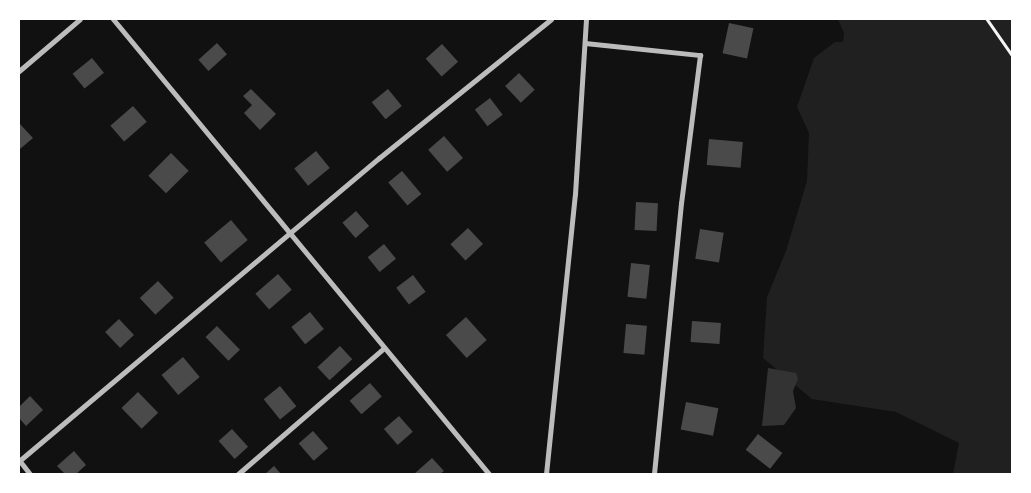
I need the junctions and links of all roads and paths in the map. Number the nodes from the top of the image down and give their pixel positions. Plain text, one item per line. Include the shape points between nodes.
1 (80, 19) edge
2 (113, 19) edge
3 (551, 19) edge
4 (586, 19) edge
5 (987, 19) edge
6 (585, 42) junction
7 (1012, 55) edge
8 (19, 71) edge
9 (290, 233) junction
10 (384, 348) junction
11 (19, 461) edge
12 (30, 474) edge
13 (238, 474) edge
14 (489, 474) edge
15 (546, 474) edge
16 (654, 474) edge

1 - 8 street
2 - 9 street
3 - 9 street
4 - 6 street
5 - 7 path
6 - 15 street via 574,203
6 - 16 street via 700,55 681,203
9 - 10 street
9 - 11 street
10 - 13 street
10 - 14 street
11 - 12 street

